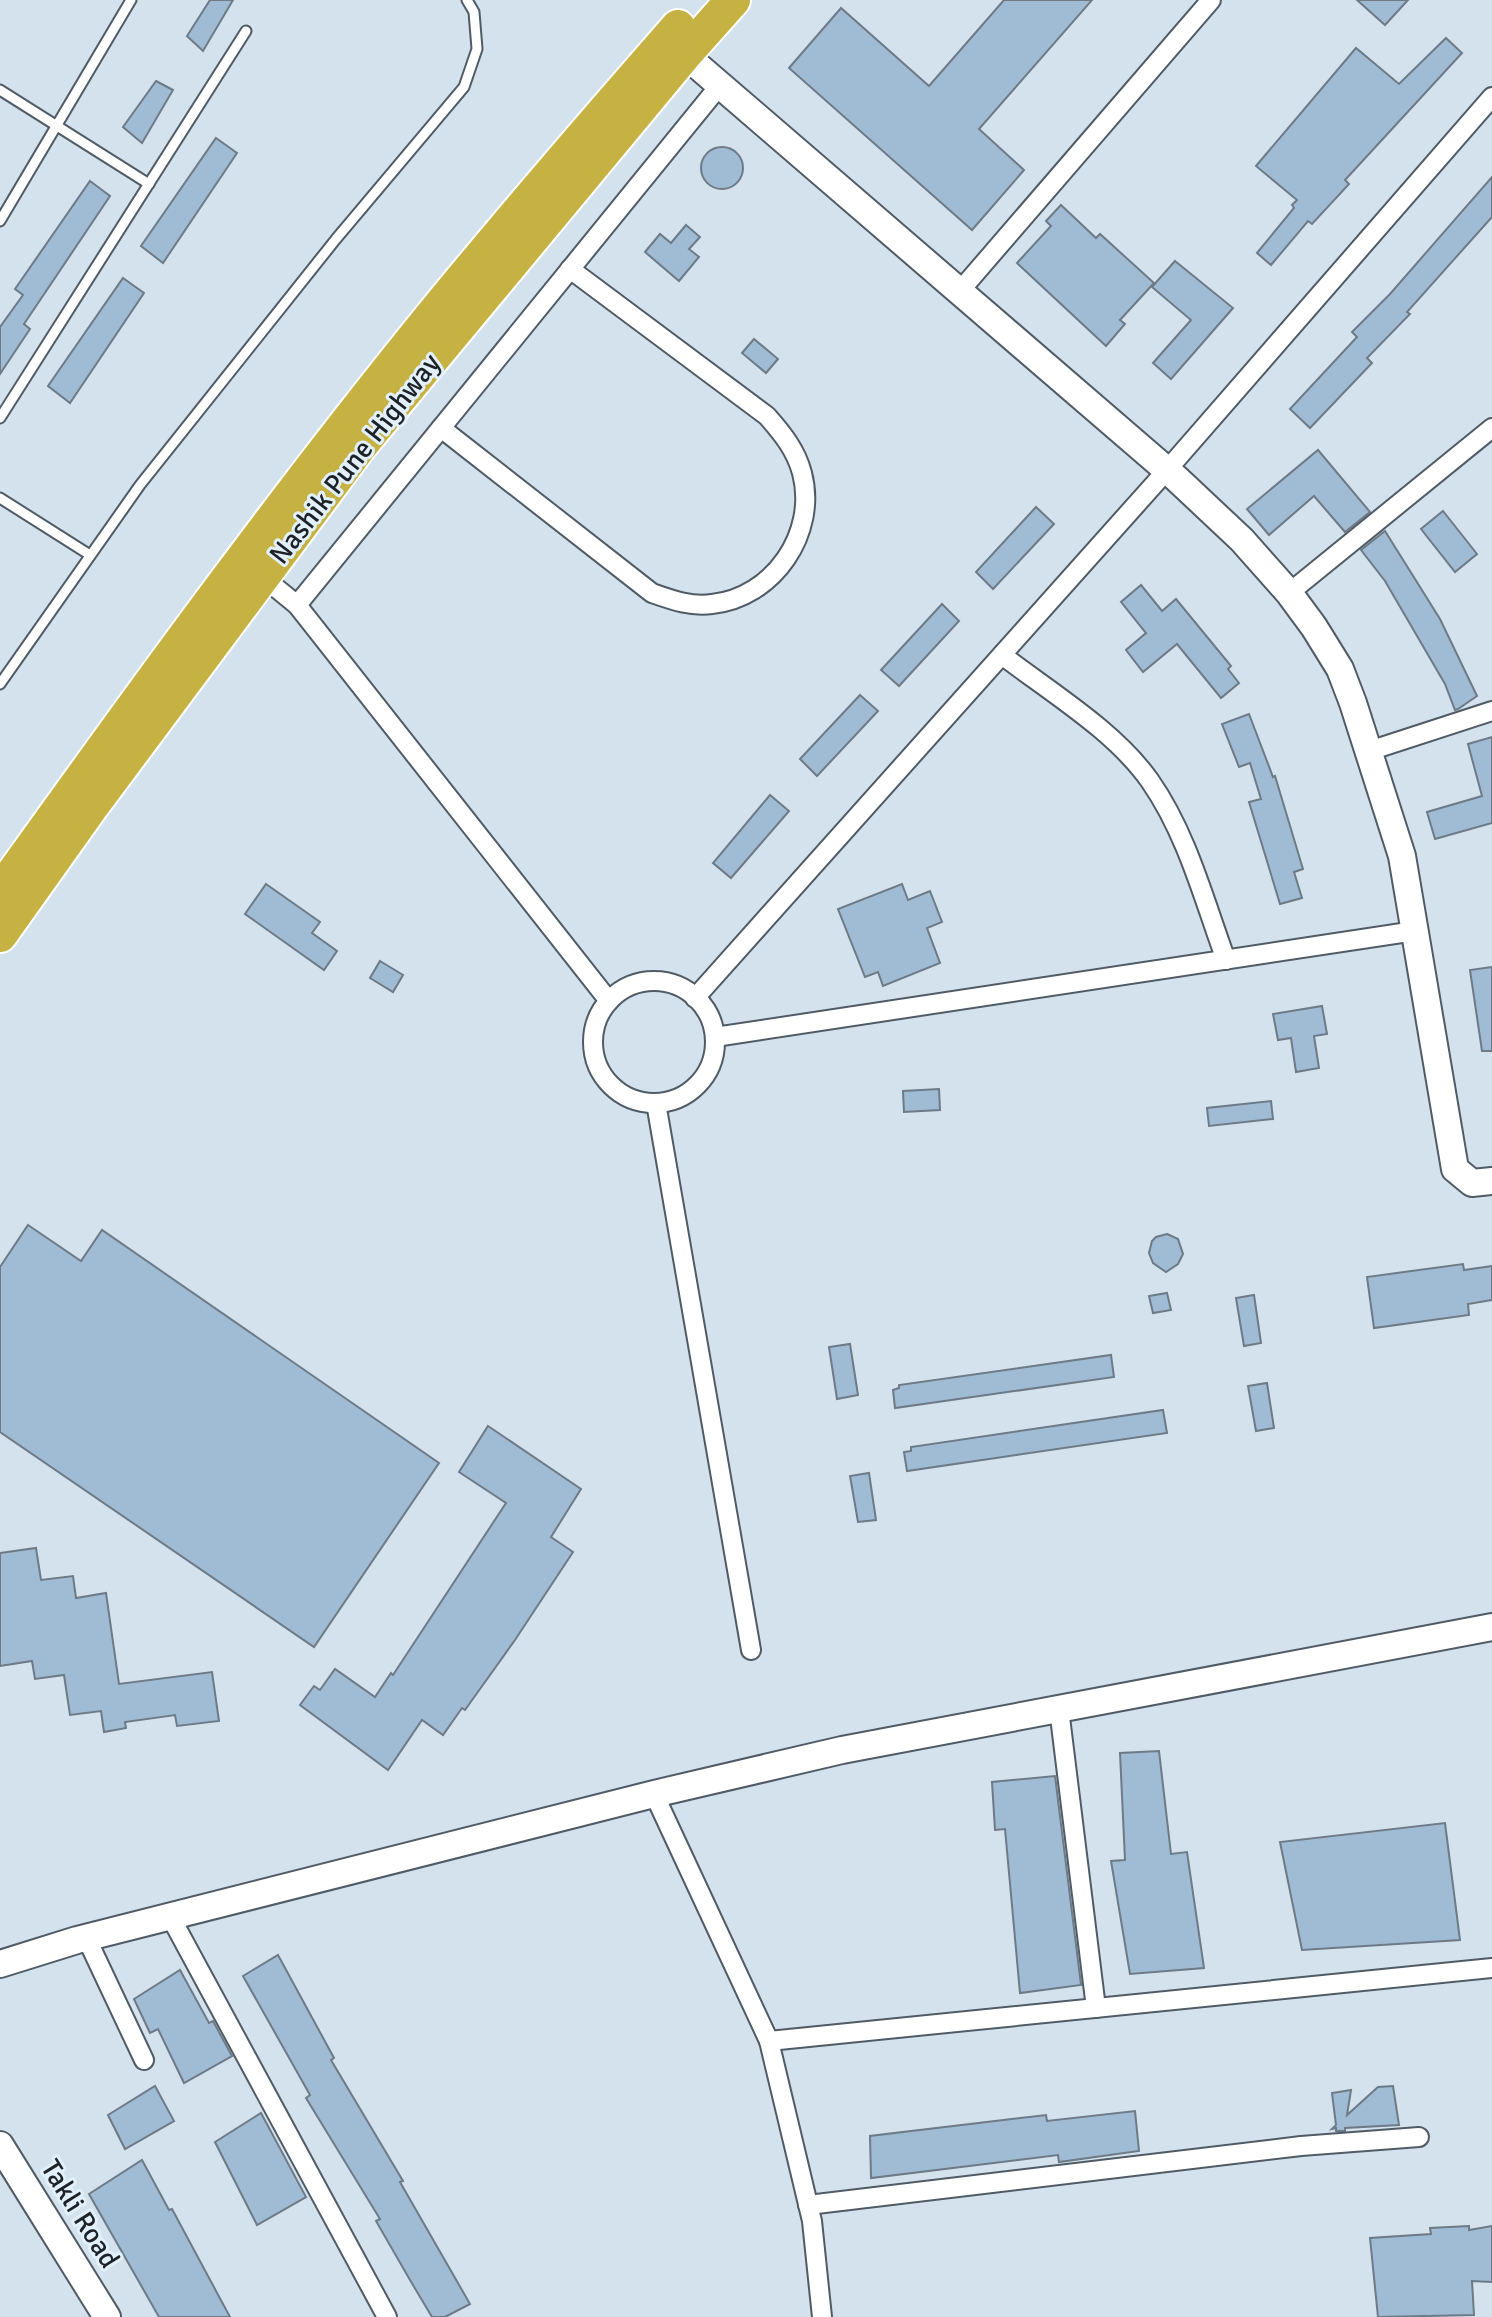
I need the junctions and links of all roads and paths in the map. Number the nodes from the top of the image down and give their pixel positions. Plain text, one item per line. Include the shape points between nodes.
1 (131, 0) edge
2 (467, 0) edge
3 (702, 0) edge
4 (733, 0) edge
5 (1211, 0) edge
6 (246, 31) dead end
7 (676, 47) junction
8 (720, 85) junction
9 (0, 90) edge
10 (1492, 97) edge
11 (57, 126) junction
12 (149, 184) junction
13 (0, 221) edge
14 (570, 269) junction
15 (959, 292) junction
16 (0, 418) edge
17 (441, 428) junction
18 (1492, 428) edge
19 (1167, 470) junction
20 (0, 498) edge
21 (90, 555) junction
22 (264, 578) junction
23 (1289, 593) junction
24 (297, 605) junction
25 (1002, 655) junction
26 (0, 684) edge
27 (1492, 711) edge
28 (1369, 751) junction
29 (0, 892) edge
30 (1415, 931) junction
31 (0, 935) edge
32 (1226, 960) junction
33 (695, 998) junction
34 (609, 1001) junction
35 (715, 1037) junction
36 (656, 1103) junction
37 (1492, 1181) edge
38 (1492, 1627) edge
39 (751, 1650) dead end
40 (1059, 1709) junction
41 (654, 1794) junction
42 (170, 1916) junction
43 (86, 1937) junction
44 (0, 1964) edge
45 (1492, 1968) edge
46 (1096, 2008) junction
47 (769, 2041) junction
48 (144, 2060) dead end
49 (1419, 2137) dead end
50 (0, 2145) edge
51 (808, 2205) junction
52 (107, 2317) edge
53 (387, 2317) edge
54 (822, 2317) edge

1 - 11 lane
2 - 21 lane via 474,12 477,49 464,87 239,360
3 - 7 highway, Nashik Pune Highway
4 - 7 highway, Nashik Pune Highway
5 - 15 street
6 - 12 lane
7 - 8 main road
7 - 22 highway, Nashik Pune Highway via 359,447
7 - 29 highway, Nashik Pune Highway via 539,188 364,403
8 - 14 street
8 - 15 main road
9 - 11 lane
10 - 19 street
11 - 12 lane
11 - 13 lane
12 - 16 lane
14 - 17 street
14 - 17 street via 767,416 787,439 802,473 805,507 791,551 772,576 733,600 712,604 687,604 652,593
15 - 19 main road
17 - 24 street
18 - 23 street
19 - 23 main road
19 - 25 street
20 - 21 lane
21 - 26 lane
22 - 24 street
22 - 31 highway, Nashik Pune Highway
23 - 28 main road via 1340,669
24 - 34 street
25 - 32 street via 1112,739 1149,780 1178,829
25 - 33 street
27 - 28 street
28 - 30 main road via 1402,856
30 - 32 street
30 - 37 main road via 1455,1169 1472,1183
32 - 35 street
33 - 34 street via 663,981 646,981 626,987
33 - 35 street via 705,1008
34 - 36 street via 596,1021 593,1040 599,1070 620,1093
35 - 36 street via 713,1060 704,1077 685,1095
36 - 39 street
38 - 40 main road
40 - 41 main road via 842,1750
40 - 46 street
41 - 42 main road
41 - 47 street
42 - 43 main road
42 - 53 street
43 - 44 main road
43 - 48 street
45 - 46 street
46 - 47 street
47 - 51 street
49 - 51 street via 1301,2146
50 - 52 main road, Takli Road
51 - 54 street

